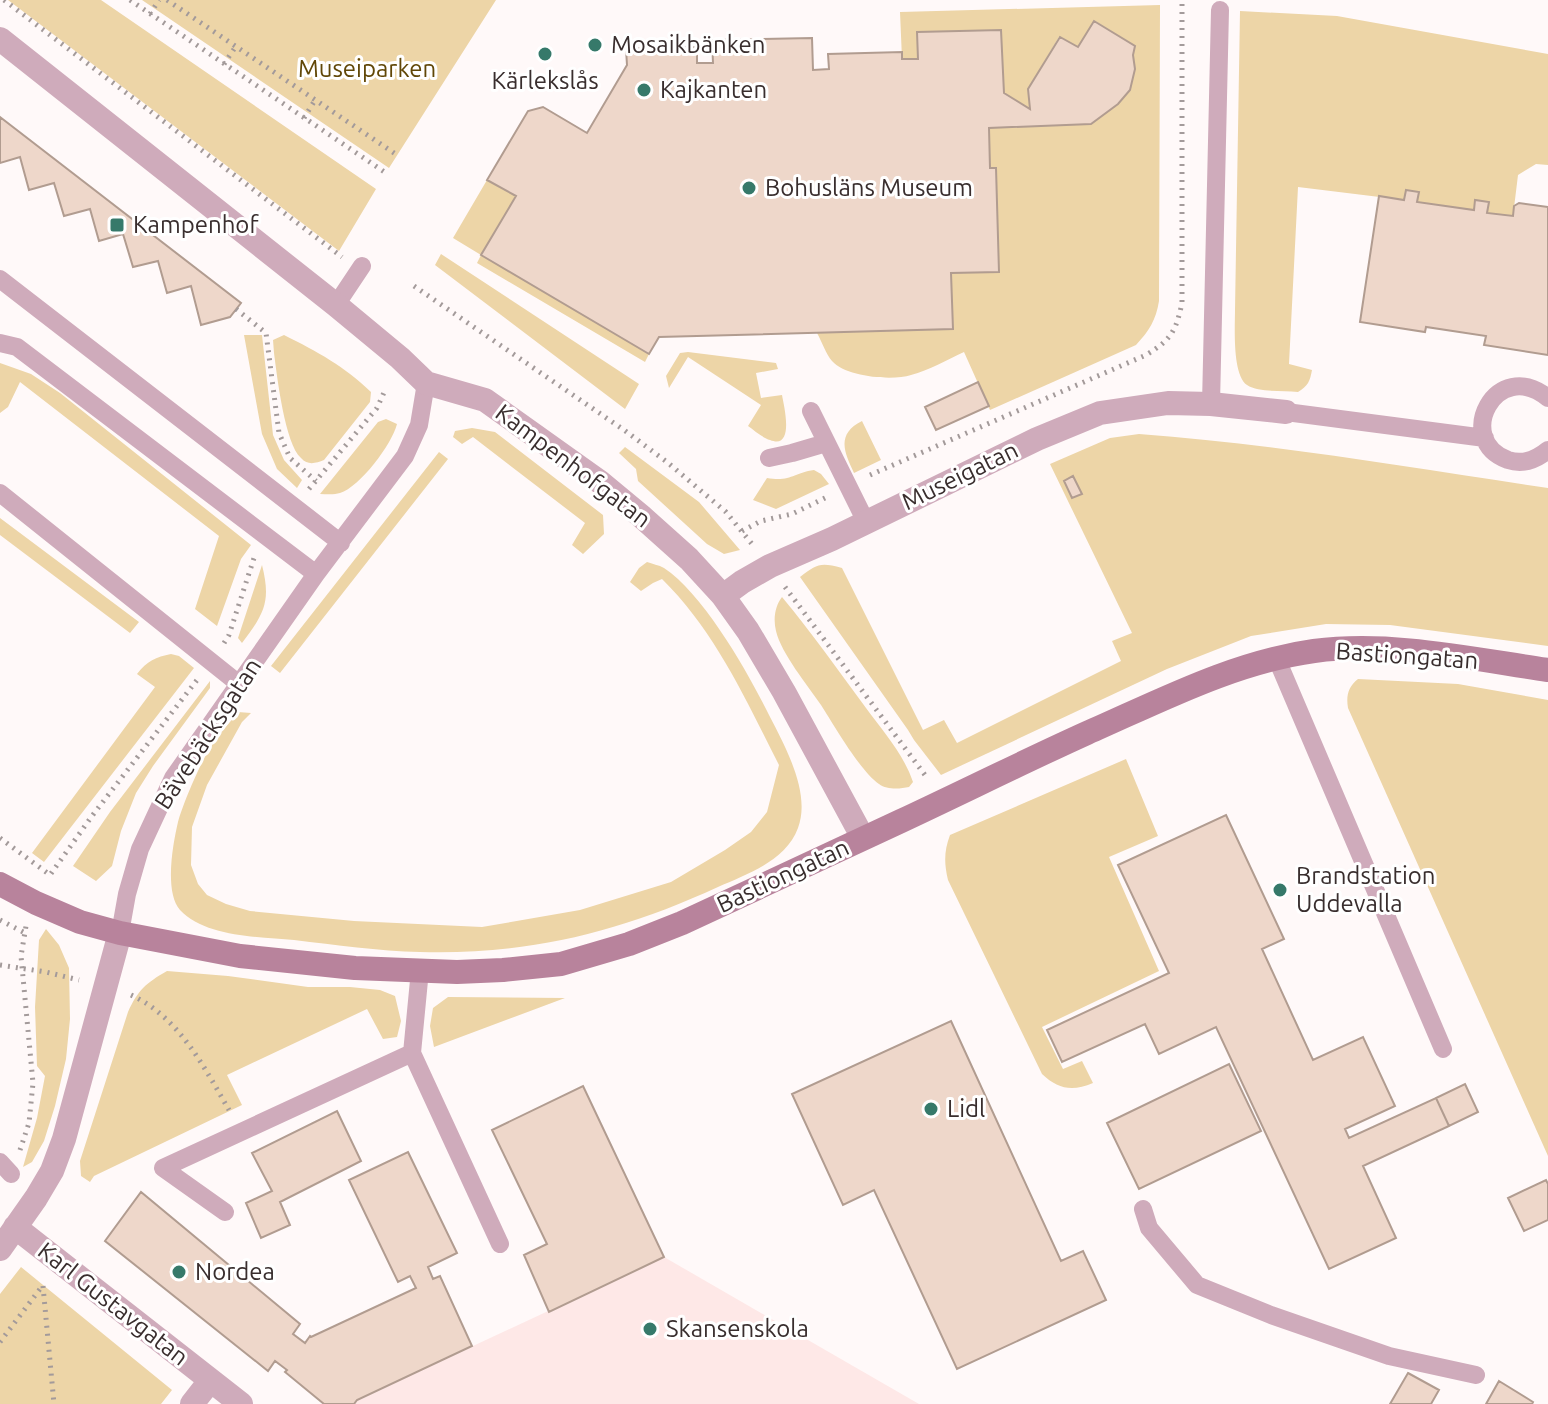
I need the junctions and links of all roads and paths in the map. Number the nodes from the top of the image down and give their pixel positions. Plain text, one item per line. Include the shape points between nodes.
1 (4, 0) edge
2 (130, 0) edge
3 (159, 0) edge
4 (167, 0) edge
5 (1182, 0) edge
6 (1220, 10) dead end
7 (150, 14) junction
8 (0, 39) edge
9 (236, 46) junction
10 (224, 64) junction
11 (315, 100) junction
12 (304, 118) junction
13 (397, 155) dead end
14 (386, 173) dead end
15 (361, 267) joint
16 (0, 279) edge
17 (414, 286) dead end
18 (336, 305) junction
19 (236, 309) dead end
20 (0, 343) edge
21 (426, 383) junction
22 (386, 388) dead end
23 (1548, 398) edge
24 (1211, 404) junction
25 (811, 411) dead end
26 (1286, 412) joint
27 (1485, 438) junction
28 (826, 443) junction
29 (1548, 450) edge
30 (769, 458) dead end
31 (316, 481) junction
32 (847, 487) junction
33 (0, 493) edge
34 (306, 493) dead end
35 (866, 522) junction
36 (742, 531) junction
37 (341, 543) junction
38 (256, 553) dead end
39 (770, 566) junction
40 (316, 574) junction
41 (723, 596) junction
42 (1276, 657) junction
43 (211, 661) junction
44 (1548, 670) edge
45 (239, 684) junction
46 (925, 775) dead end
47 (0, 838) edge
48 (863, 838) junction
49 (0, 884) edge
50 (0, 920) edge
51 (27, 921) dead end
52 (25, 933) junction
53 (120, 933) junction
54 (0, 965) edge
55 (22, 967) junction
56 (420, 970) junction
57 (107, 986) junction
58 (1443, 1049) dead end
59 (412, 1053) junction
60 (242, 1131) junction
61 (5, 1168) edge
62 (1143, 1209) dead end
63 (225, 1212) dead end
64 (15, 1227) junction
65 (500, 1244) dead end
66 (0, 1249) edge
67 (0, 1342) edge
68 (1476, 1375) dead end
69 (210, 1381) junction
70 (54, 1404) edge
71 (192, 1404) edge
72 (241, 1404) edge

1 - 15 path
2 - 7 path
3 - 7 path
4 - 9 path
5 - 32 path via 1182,303 1177,324 1163,344 1146,355
6 - 24 lane
7 - 10 path
8 - 18 street, Kampenhofgatan
9 - 10 path
9 - 11 path
10 - 12 path
11 - 12 path
11 - 13 path
12 - 14 path
15 - 18 lane
16 - 37 lane
17 - 36 path via 624,430 706,493
18 - 21 street, Kampenhofgatan
19 - 31 path via 266,333 279,433 290,458
20 - 40 lane via 17,347
21 - 37 lane, Bävebäcksgatan via 419,425 405,456
21 - 41 street, Kampenhofgatan via 485,400 506,413 641,516
22 - 31 path via 377,408
23 - 27 lane via 1526,387 1500,391 1484,412
24 - 26 street, Museigatan
24 - 35 street, Museigatan via 1168,403 1100,413
25 - 28 lane
26 - 27 lane
27 - 29 lane via 1492,450 1515,462 1528,462
28 - 30 lane
28 - 32 lane
31 - 34 path
32 - 35 lane
32 - 36 path
33 - 43 lane
35 - 39 street, Museigatan
36 - 39 path
37 - 40 lane, Bävebäcksgatan
38 - 43 path via 229,635
39 - 41 street, Museigatan
39 - 46 path
40 - 45 lane, Bävebäcksgatan
41 - 48 street, Kampenhofgatan via 784,692
42 - 44 main road, Bastiongatan via 1361,649 1442,654
42 - 48 main road, Bastiongatan via 1152,705
42 - 58 lane
43 - 45 lane
43 - 47 path via 50,875
45 - 53 lane, Bävebäcksgatan via 173,778 155,815 140,849
48 - 56 main road, Bastiongatan via 629,944 561,964
49 - 53 main road, Bastiongatan via 80,922
50 - 52 path
51 - 52 path
52 - 55 path
53 - 56 main road, Bastiongatan via 240,956
53 - 57 street, Bävebäcksgatan
54 - 55 path
55 - 57 path
55 - 61 path via 33,1083 29,1123
56 - 59 lane
57 - 60 path via 135,997 187,1041
57 - 64 street, Bävebäcksgatan via 52,1171
59 - 60 lane
59 - 65 lane
60 - 63 lane via 163,1168
62 - 68 lane via 1149,1228 1197,1285 1389,1356
64 - 66 street, Bävebäcksgatan
64 - 69 street, Karl Gustavgatan
67 - 70 path via 43,1285
69 - 71 street, Karl Gustavgatan
69 - 72 street, Karl Gustavgatan

